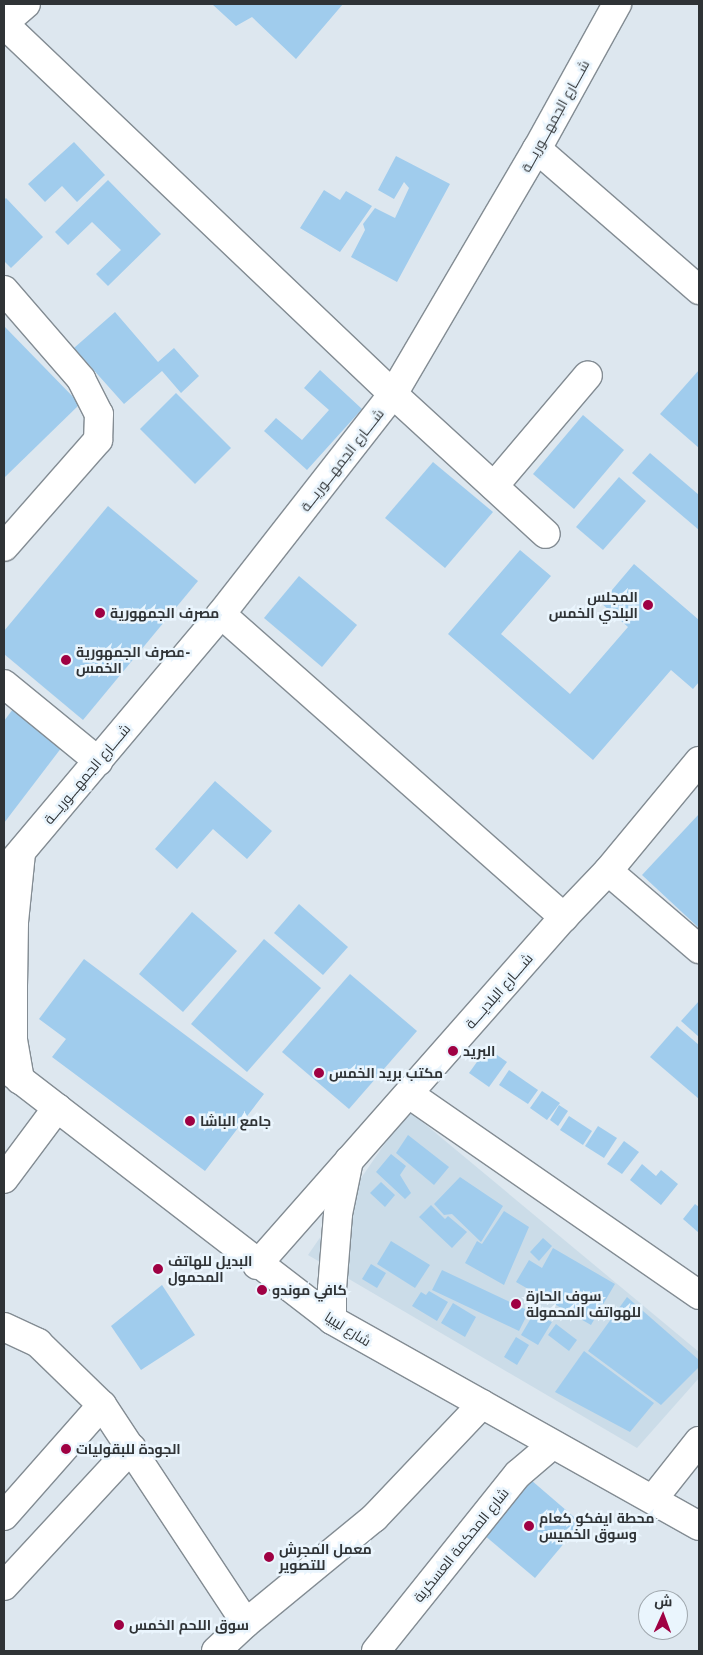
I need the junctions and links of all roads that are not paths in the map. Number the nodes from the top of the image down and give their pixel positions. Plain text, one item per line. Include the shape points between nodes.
1 (26, 4) edge
2 (618, 4) edge
3 (4, 23) edge
4 (537, 149) junction
5 (4, 290) edge
6 (699, 290) edge
7 (588, 375) dead end
8 (393, 394) junction
9 (494, 486) junction
10 (546, 534) dead end
11 (4, 547) edge
12 (221, 614) junction
13 (4, 684) edge
14 (98, 761) junction
15 (699, 762) edge
16 (10, 864) edge
17 (608, 871) junction
18 (564, 917) junction
19 (699, 949) edge
20 (12, 1073) edge
21 (409, 1094) junction
22 (57, 1108) junction
23 (349, 1160) junction
24 (4, 1179) edge
25 (257, 1264) junction
26 (699, 1295) edge
27 (332, 1320) junction
28 (4, 1328) edge
29 (482, 1404) junction
30 (102, 1405) junction
31 (699, 1441) edge
32 (552, 1445) junction
33 (132, 1448) junction
34 (653, 1499) junction
35 (4, 1516) edge
36 (699, 1526) edge
37 (4, 1586) edge
38 (246, 1623) junction
39 (216, 1651) edge
40 (376, 1651) edge

1 - 3 street
2 - 4 street, شــــارع الجمهـــوريـــة
3 - 8 street
4 - 6 street
4 - 8 street, شــــارع الجمهـــوريـــة
5 - 11 street via 81,379 99,414 98,440
7 - 9 street
8 - 9 street
8 - 12 street, شــــارع الجمهـــوريـــة
9 - 10 street
12 - 14 street, شــــارع الجمهـــوريـــة
12 - 18 street
13 - 14 street
14 - 16 street, شــــارع الجمهـــوريـــة
15 - 17 street, شــــارع البلديــــة
16 - 20 street via 14,922
17 - 18 street, شــــارع البلديــــة
17 - 19 street
18 - 21 street, شــــارع البلديــــة
20 - 22 street, شارع ليبيا
21 - 23 street, شــــارع البلديــــة
21 - 26 street
22 - 24 street
22 - 25 street, شارع ليبيا
23 - 25 street, شــــارع البلديــــة
23 - 27 street via 338,1214
25 - 27 street, شارع ليبيا
27 - 29 street, شارع ليبيا
28 - 30 street via 38,1342
29 - 32 street, شارع ليبيا
29 - 38 street via 374,1518
30 - 33 street
30 - 35 street
31 - 34 street
32 - 34 street, شارع ليبيا
32 - 40 street, شارع المحكمة العسكرية via 518,1474
33 - 37 street
33 - 38 street
34 - 36 street, شارع ليبيا
38 - 39 street

